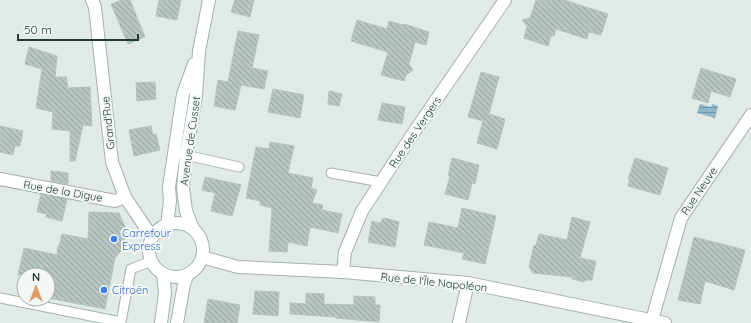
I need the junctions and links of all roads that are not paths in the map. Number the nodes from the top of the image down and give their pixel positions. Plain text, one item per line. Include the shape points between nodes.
1 (92, 0) edge
2 (208, 0) edge
3 (504, 0) edge
4 (199, 51) junction
5 (751, 115) edge
6 (174, 153) junction
7 (186, 155) junction
8 (239, 167) dead end
9 (330, 173) dead end
10 (0, 180) edge
11 (381, 182) junction
12 (125, 197) junction
13 (166, 225) junction
14 (193, 229) junction
15 (152, 237) junction
16 (202, 257) junction
17 (152, 261) junction
18 (343, 272) junction
19 (163, 274) junction
20 (188, 274) junction
21 (468, 283) junction
22 (0, 298) edge
23 (652, 320) junction
24 (121, 323) edge
25 (160, 323) edge
26 (177, 323) edge
27 (459, 323) edge
28 (665, 323) edge

1 - 12 street, Grand'Rue via 95,7 112,162
2 - 4 street, Avenue de Cusset
3 - 11 street, Rue des Vergers
4 - 6 street, Avenue de Cusset via 183,94
4 - 7 street, Avenue de Cusset via 196,96
5 - 23 street, Rue Neuve via 681,218
6 - 7 lane
6 - 13 street, Avenue de Cusset via 168,187 170,202
7 - 8 lane
7 - 14 street, Avenue de Cusset via 183,188 186,211
9 - 11 lane
10 - 12 street, Rue de la Digue via 115,201
11 - 18 street, Rue des Vergers via 362,211 345,252
12 - 15 street, Grand'Rue
13 - 14 street via 187,225
13 - 15 street
14 - 16 street via 202,242
15 - 17 street via 149,245
16 - 18 street, Rue de l'Île Napoléon via 238,267
16 - 20 street via 199,264
17 - 19 street
17 - 24 lane via 131,269
18 - 21 street, Rue de l'Île Napoléon
19 - 20 street
19 - 25 street via 165,293
20 - 26 street
21 - 23 street, Rue de l'Île Napoléon
21 - 27 street
22 - 24 lane
23 - 28 street, Rue de l'Île Napoléon

